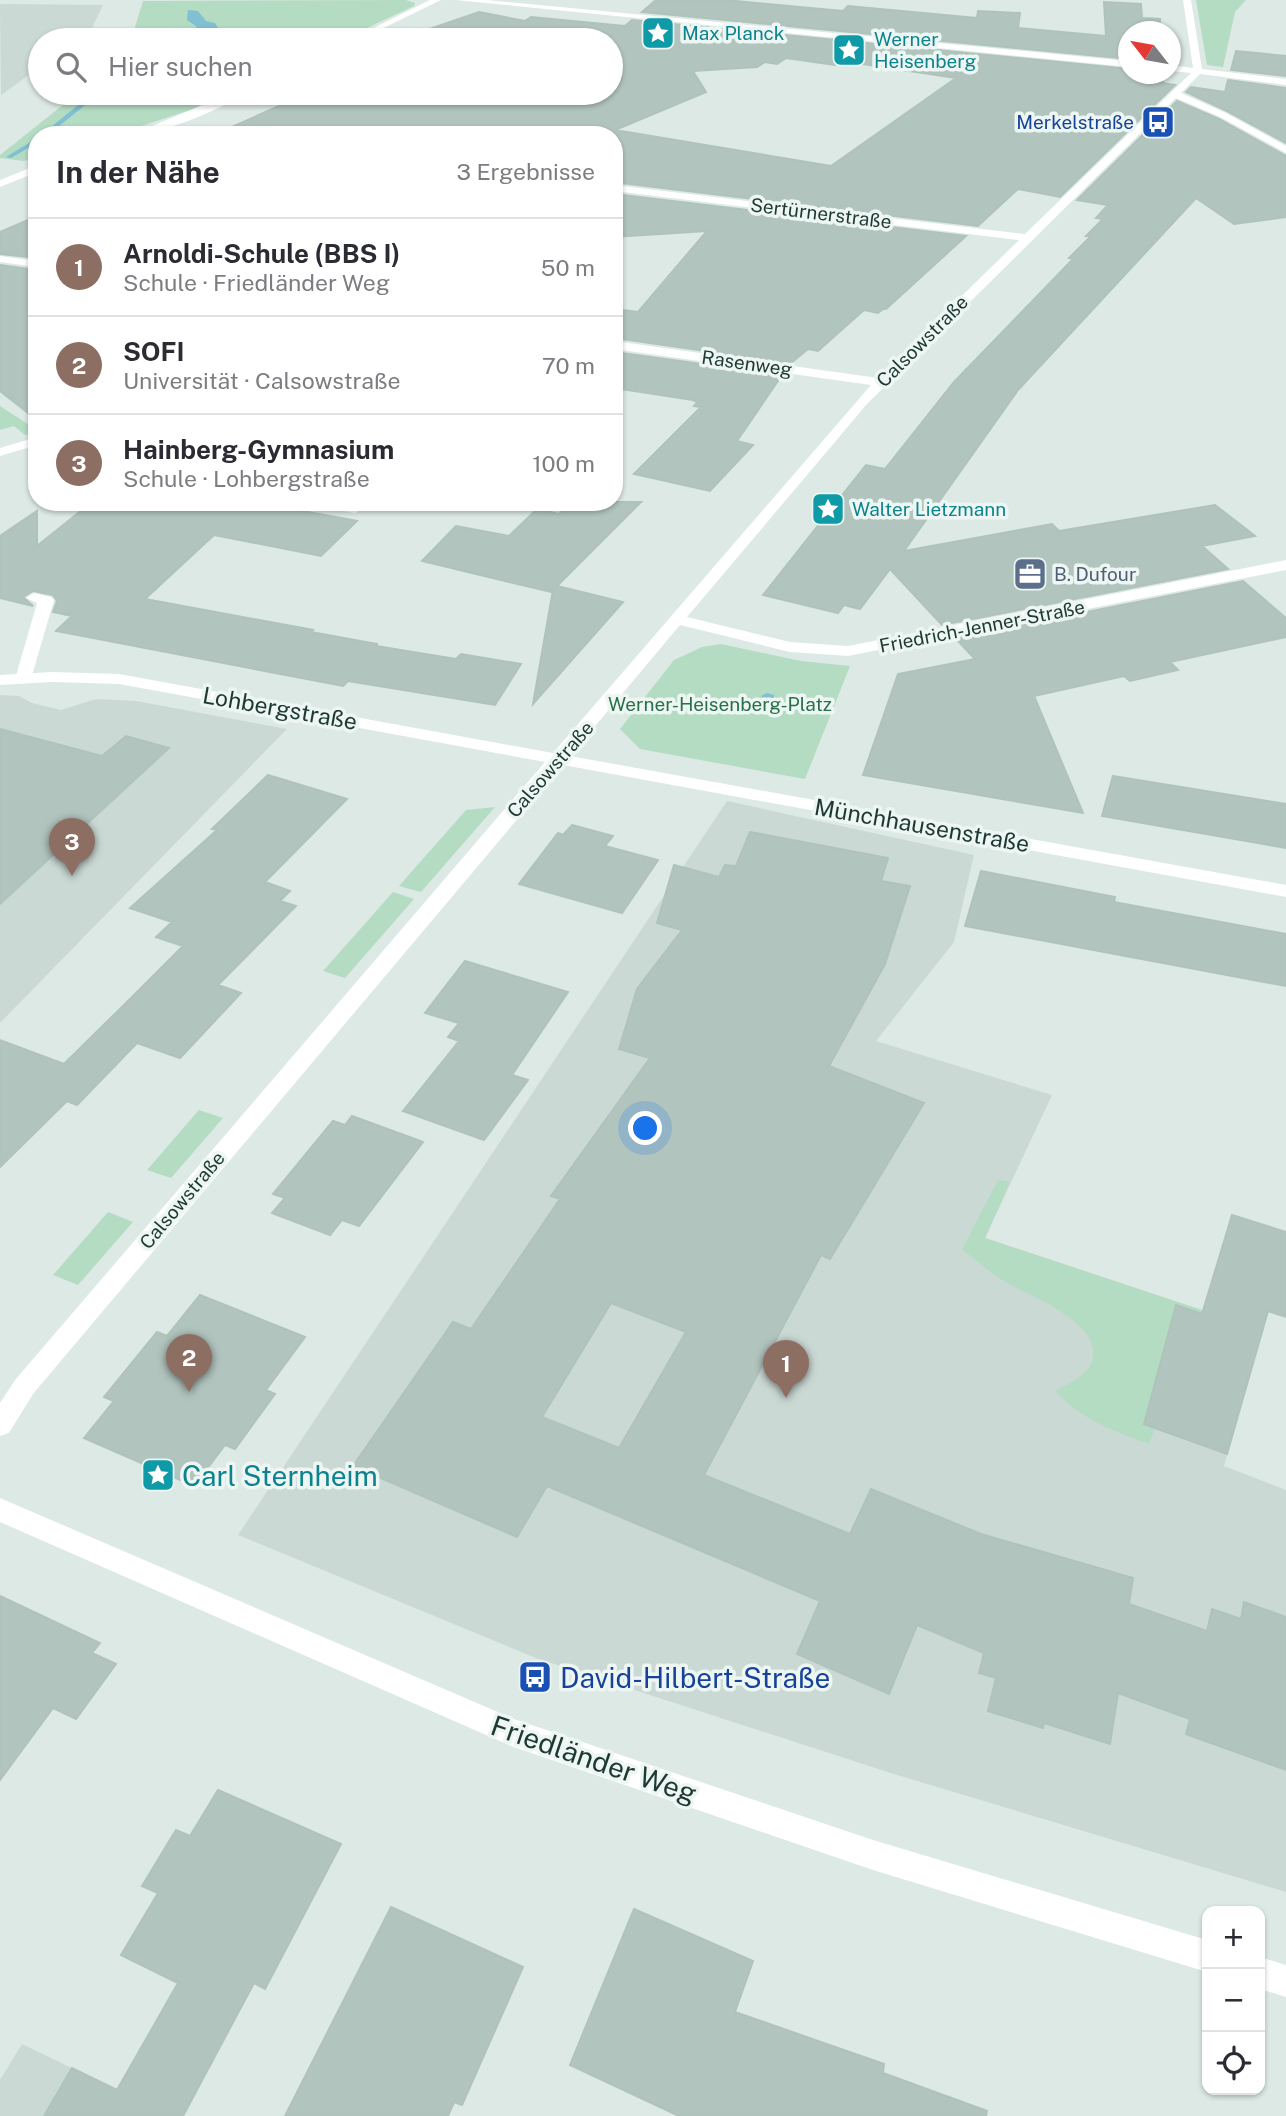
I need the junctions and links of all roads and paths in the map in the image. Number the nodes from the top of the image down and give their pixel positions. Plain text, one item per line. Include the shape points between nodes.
1 (437, 0) edge
2 (460, 0) edge
3 (1187, 0) edge
4 (478, 1) edge
5 (378, 28) edge
6 (1118, 63) edge
7 (1181, 69) edge
8 (1198, 71) junction
9 (1286, 82) edge
10 (1176, 94) junction
11 (210, 105) edge
12 (160, 126) edge
13 (1286, 150) edge
14 (28, 172) edge
15 (0, 184) edge
16 (623, 189) edge
17 (1027, 238) junction
18 (0, 259) edge
19 (28, 263) edge
20 (623, 346) edge
21 (881, 382) junction
22 (28, 444) edge
23 (0, 452) edge
24 (1286, 565) edge
25 (34, 598) dead end
26 (678, 620) junction
27 (23, 679) junction
28 (0, 680) edge
29 (558, 759) junction
30 (1286, 891) edge
31 (0, 1425) edge
32 (0, 1510) edge
33 (1202, 1954) edge
34 (1265, 1975) edge
35 (1286, 1981) edge

1 - 5 street
2 - 4 street
3 - 8 street
4 - 6 street
7 - 8 street
8 - 9 street
8 - 10 street, Calsowstraße
10 - 13 street
10 - 17 street, Calsowstraße
11 - 12 street
14 - 15 street
16 - 17 street, Sertürnerstraße
17 - 21 street, Calsowstraße
18 - 19 street
20 - 21 street, Rasenweg
21 - 26 street, Calsowstraße
22 - 23 street
24 - 26 street, Friedrich-Jenner-Straße via 848,651 790,647
25 - 27 street via 46,600
26 - 29 street, Calsowstraße
27 - 28 street, Lohbergstraße
27 - 29 street, Lohbergstraße via 119,679
29 - 30 street, Münchhausenstraße
29 - 31 street, Calsowstraße via 24,1387
32 - 33 street, Friedländer Weg via 511,1732 873,1855
34 - 35 street

